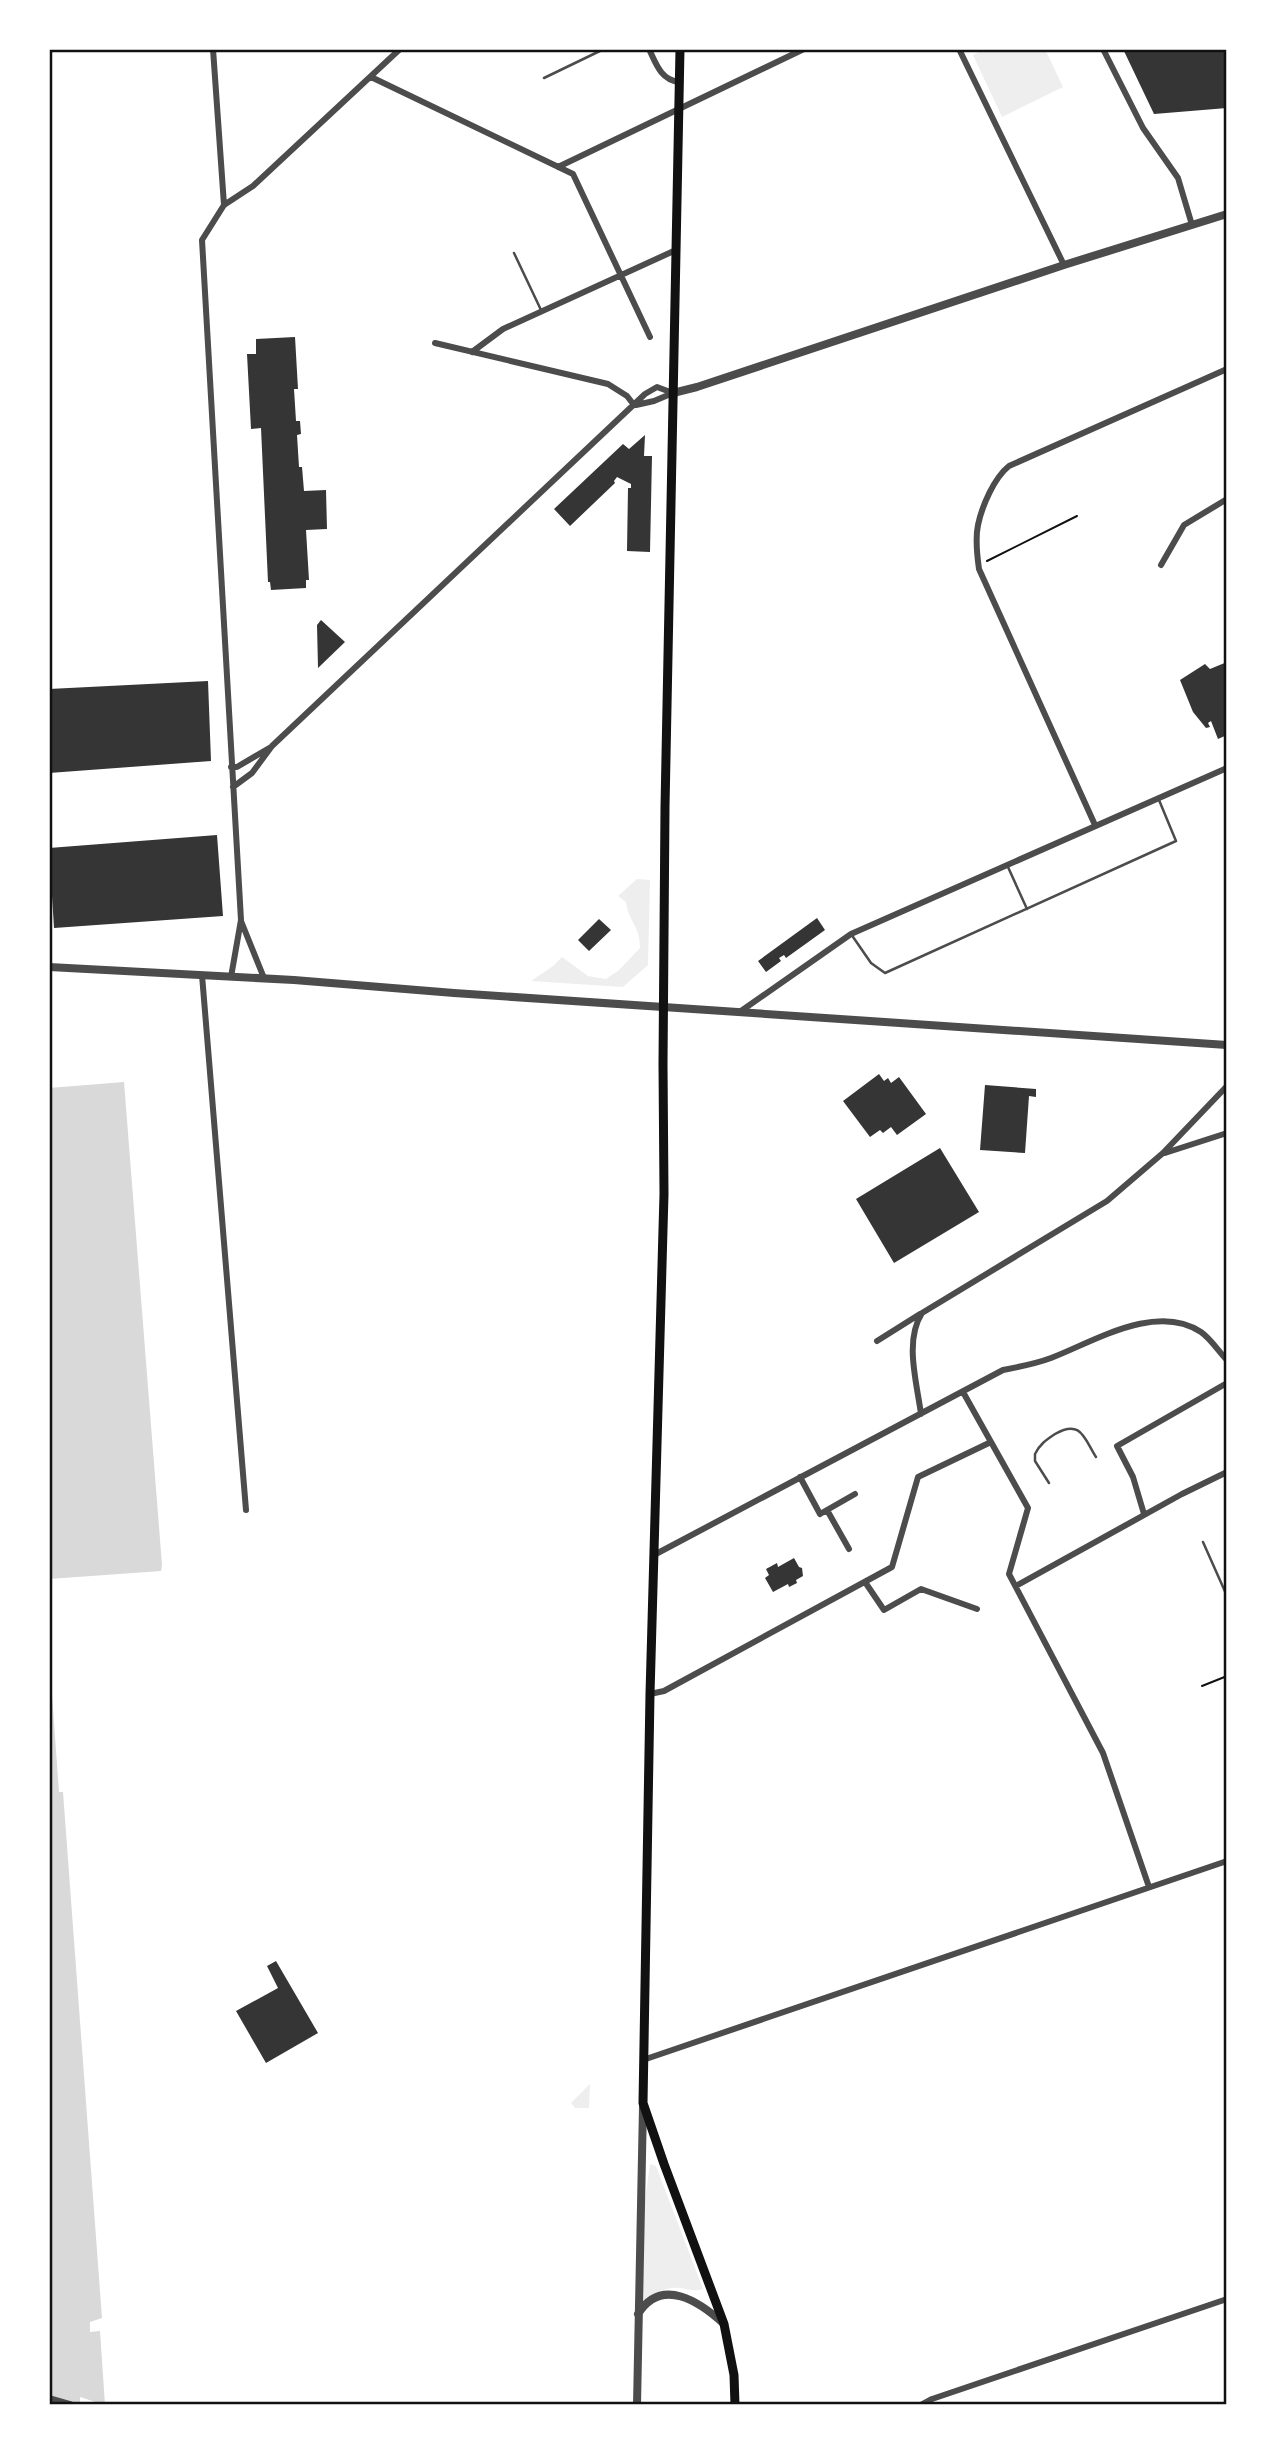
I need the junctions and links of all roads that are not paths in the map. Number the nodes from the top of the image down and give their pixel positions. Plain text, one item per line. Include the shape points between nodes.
1 (213, 49) edge
2 (400, 49) edge
3 (604, 49) edge
4 (649, 49) edge
5 (680, 49) edge
6 (804, 49) edge
7 (959, 49) edge
8 (1103, 49) edge
9 (371, 77) junction
10 (544, 78) dead end
11 (679, 82) junction
12 (679, 110) junction
13 (558, 167) junction
14 (223, 205) junction
15 (1227, 214) edge
16 (1192, 225) junction
17 (676, 250) junction
18 (514, 253) dead end
19 (1063, 265) junction
20 (621, 275) junction
21 (543, 313) junction
22 (650, 337) dead end
23 (435, 343) dead end
24 (472, 352) junction
25 (1227, 369) edge
26 (673, 393) junction
27 (634, 405) junction
28 (1227, 499) edge
29 (1161, 565) dead end
30 (272, 746) junction
31 (231, 767) junction
32 (1227, 768) edge
33 (233, 787) junction
34 (1157, 797) junction
35 (1095, 825) junction
36 (1007, 864) junction
37 (1027, 909) junction
38 (241, 920) junction
39 (851, 934) junction
40 (49, 967) edge
41 (202, 975) junction
42 (231, 977) junction
43 (264, 978) junction
44 (664, 1007) junction
45 (741, 1012) junction
46 (1227, 1045) edge
47 (1227, 1086) edge
48 (1227, 1133) edge
49 (1163, 1153) junction
50 (922, 1313) junction
51 (877, 1341) dead end
52 (1227, 1360) edge
53 (1227, 1383) edge
54 (962, 1392) junction
55 (921, 1414) junction
56 (990, 1442) junction
57 (1096, 1457) dead end
58 (1227, 1472) edge
59 (800, 1478) junction
60 (1049, 1483) dead end
61 (855, 1494) dead end
62 (246, 1510) dead end
63 (827, 1510) junction
64 (1144, 1514) junction
65 (1203, 1542) dead end
66 (849, 1549) dead end
67 (654, 1555) junction
68 (864, 1583) junction
69 (1016, 1586) junction
70 (1227, 1596) edge
71 (977, 1609) dead end
72 (650, 1694) junction
73 (1227, 1861) edge
74 (1149, 1887) junction
75 (643, 2060) junction
76 (643, 2103) junction
77 (1227, 2299) edge
78 (638, 2314) junction
79 (724, 2324) junction
80 (49, 2399) edge
81 (70, 2405) edge
82 (637, 2405) edge
83 (735, 2405) edge
84 (921, 2405) edge

1 - 14 street
2 - 9 street
3 - 10 lane
4 - 11 street via 661,74
5 - 11 main road
6 - 12 street
7 - 19 street
8 - 16 street via 1143,128 1178,178
9 - 13 street
9 - 14 street via 253,186
11 - 12 main road
12 - 13 street
12 - 17 main road
13 - 20 street via 573,174
14 - 31 street via 202,240
15 - 16 street
16 - 19 street
17 - 20 street
17 - 26 main road
18 - 21 lane
19 - 26 street
20 - 21 street
20 - 22 street
21 - 24 street via 503,329
23 - 24 street
24 - 27 street via 608,384
25 - 35 street via 1002,472 978,526 978,566
26 - 27 street
26 - 27 street via 657,387
26 - 44 main road
27 - 30 street
28 - 29 street via 1184,525
30 - 31 street
30 - 33 street via 252,773
31 - 33 street
32 - 34 street
33 - 38 street
34 - 35 street
34 - 37 lane via 1176,841
35 - 36 street
36 - 37 lane
36 - 39 street
37 - 39 lane via 885,973 871,963
38 - 42 street
38 - 43 street
39 - 45 street
40 - 41 street
41 - 42 street
41 - 62 street
42 - 43 street
43 - 44 street
44 - 45 street
44 - 67 main road
45 - 46 street
47 - 49 street
48 - 49 street
49 - 50 street via 1107,1201
50 - 51 street
50 - 55 street via 913,1346
52 - 54 street via 1201,1333 1185,1325 1153,1322 1118,1329 1048,1359 1003,1370
53 - 64 street via 1117,1446
54 - 55 street
54 - 56 street
55 - 59 street
56 - 68 street via 918,1477 892,1567
56 - 69 street via 1028,1508 1009,1574
57 - 60 lane via 1080,1432 1066,1428 1044,1441 1035,1454
58 - 64 street
59 - 63 street via 820,1514
59 - 67 street
61 - 63 street
63 - 66 street
64 - 69 street
65 - 70 lane
67 - 72 main road
68 - 71 street via 884,1610 921,1589
68 - 72 street via 664,1691
69 - 74 street via 1103,1753
72 - 75 main road
73 - 74 street
74 - 75 street
75 - 76 main road
76 - 78 street
76 - 79 main road
77 - 84 street
78 - 79 street via 653,2298 674,2295 690,2298
78 - 82 street
79 - 83 main road
80 - 81 street

